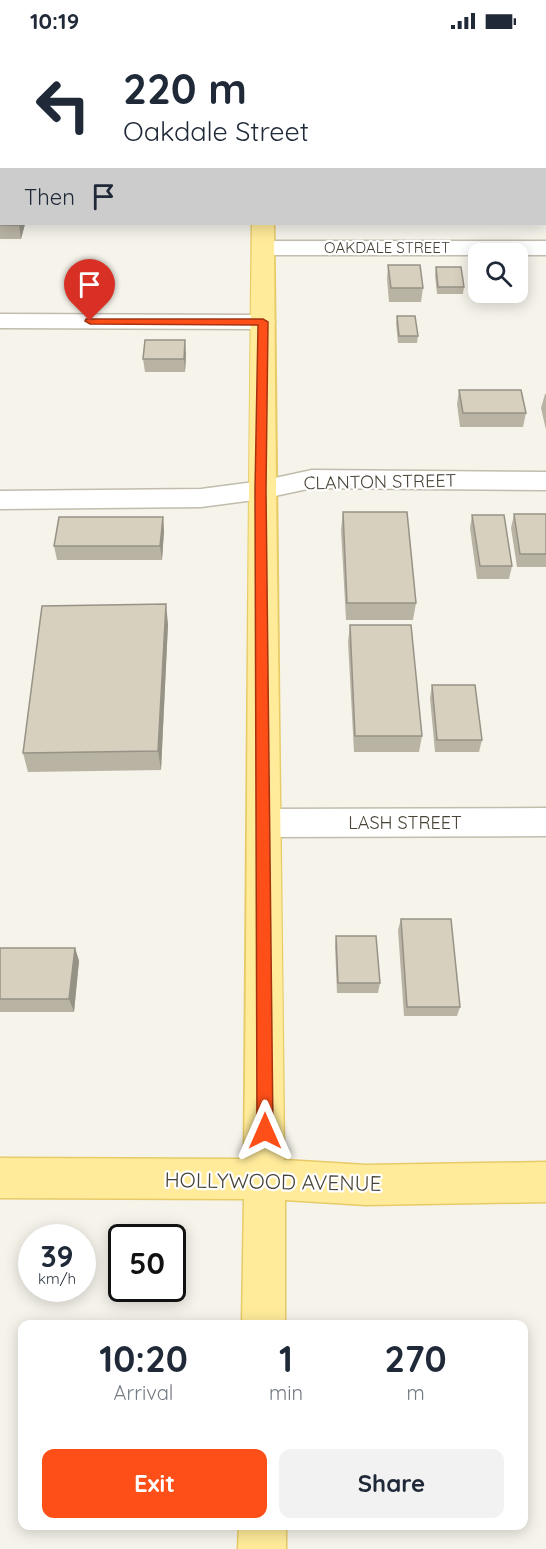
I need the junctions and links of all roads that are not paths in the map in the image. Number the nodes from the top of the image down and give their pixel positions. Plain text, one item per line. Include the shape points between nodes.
1 (263, 236) edge
2 (546, 248) edge
3 (0, 321) edge
4 (263, 322) junction
5 (546, 481) edge
6 (261, 490) junction
7 (0, 500) edge
8 (546, 822) edge
9 (265, 823) junction
10 (0, 1178) edge
11 (265, 1179) junction
12 (546, 1182) edge
13 (264, 1320) edge
14 (263, 1530) edge
15 (262, 1549) edge

1 - 2 street, OAKDALE STREET
1 - 4 main road
3 - 4 street
4 - 6 main road
5 - 6 street, CLANTON STREET via 312,479
6 - 7 street, CLANTON STREET via 201,498
6 - 9 main road
8 - 9 street, LASH STREET
9 - 11 main road
10 - 11 main road, HOLLYWOOD AVENUE
11 - 12 main road, HOLLYWOOD AVENUE via 366,1185
11 - 13 main road
14 - 15 main road

